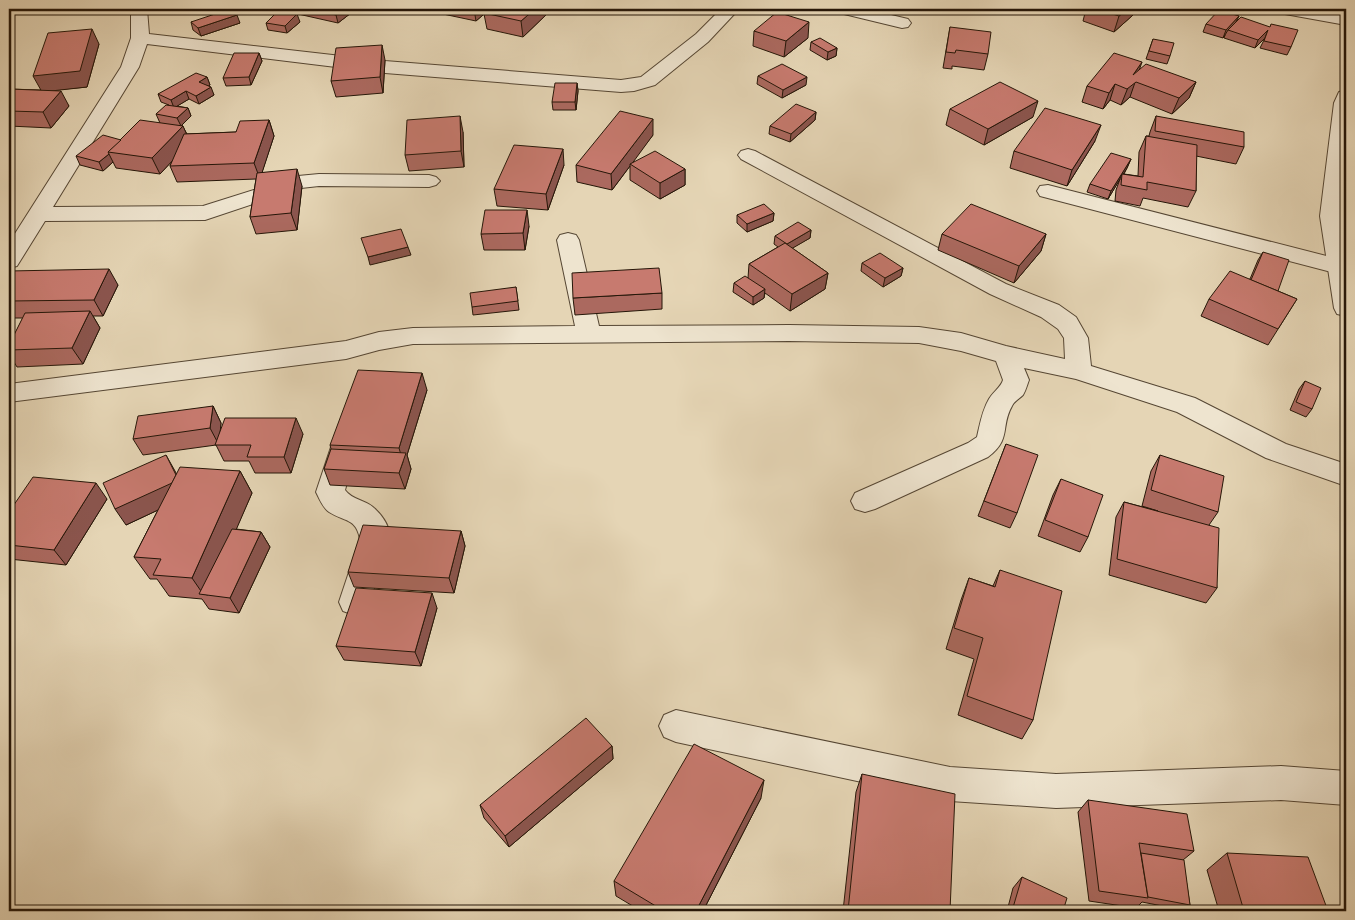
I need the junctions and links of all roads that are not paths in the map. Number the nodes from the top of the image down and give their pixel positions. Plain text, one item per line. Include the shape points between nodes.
1 (139, 9) edge
2 (730, 9) edge
3 (846, 9) edge
4 (1284, 9) edge
5 (1346, 20) edge
6 (902, 23) dead end
7 (140, 38) junction
8 (1346, 96) edge
9 (748, 155) dead end
10 (429, 181) dead end
11 (1048, 192) dead end
12 (38, 214) junction
13 (568, 240) dead end
14 (9, 261) edge
15 (1339, 267) junction
16 (1346, 308) edge
17 (590, 335) junction
18 (346, 350) junction
19 (1006, 355) junction
20 (1078, 371) junction
21 (361, 373) edge
22 (9, 393) edge
23 (349, 430) edge
24 (1346, 475) edge
25 (865, 502) dead end
26 (354, 602) edge
27 (676, 726) dead end
28 (1346, 788) edge

1 - 7 street
2 - 7 street via 702,38 654,77 621,86 385,67
3 - 6 street
4 - 5 street
7 - 12 street via 130,67
8 - 15 street via 1331,216
9 - 20 street via 998,289 1050,311 1067,323 1076,338
10 - 12 street via 298,182 206,213
11 - 15 street
12 - 14 street
13 - 17 street
15 - 16 street
17 - 18 street via 413,336
17 - 19 street via 920,335
18 - 21 street
18 - 22 street
19 - 20 street
19 - 25 street via 1016,380 996,408 990,442
20 - 24 street via 1186,405 1276,450
23 - 26 street via 330,492 338,503 362,514 372,524 375,539
27 - 28 street via 950,784 1056,791 1281,783

